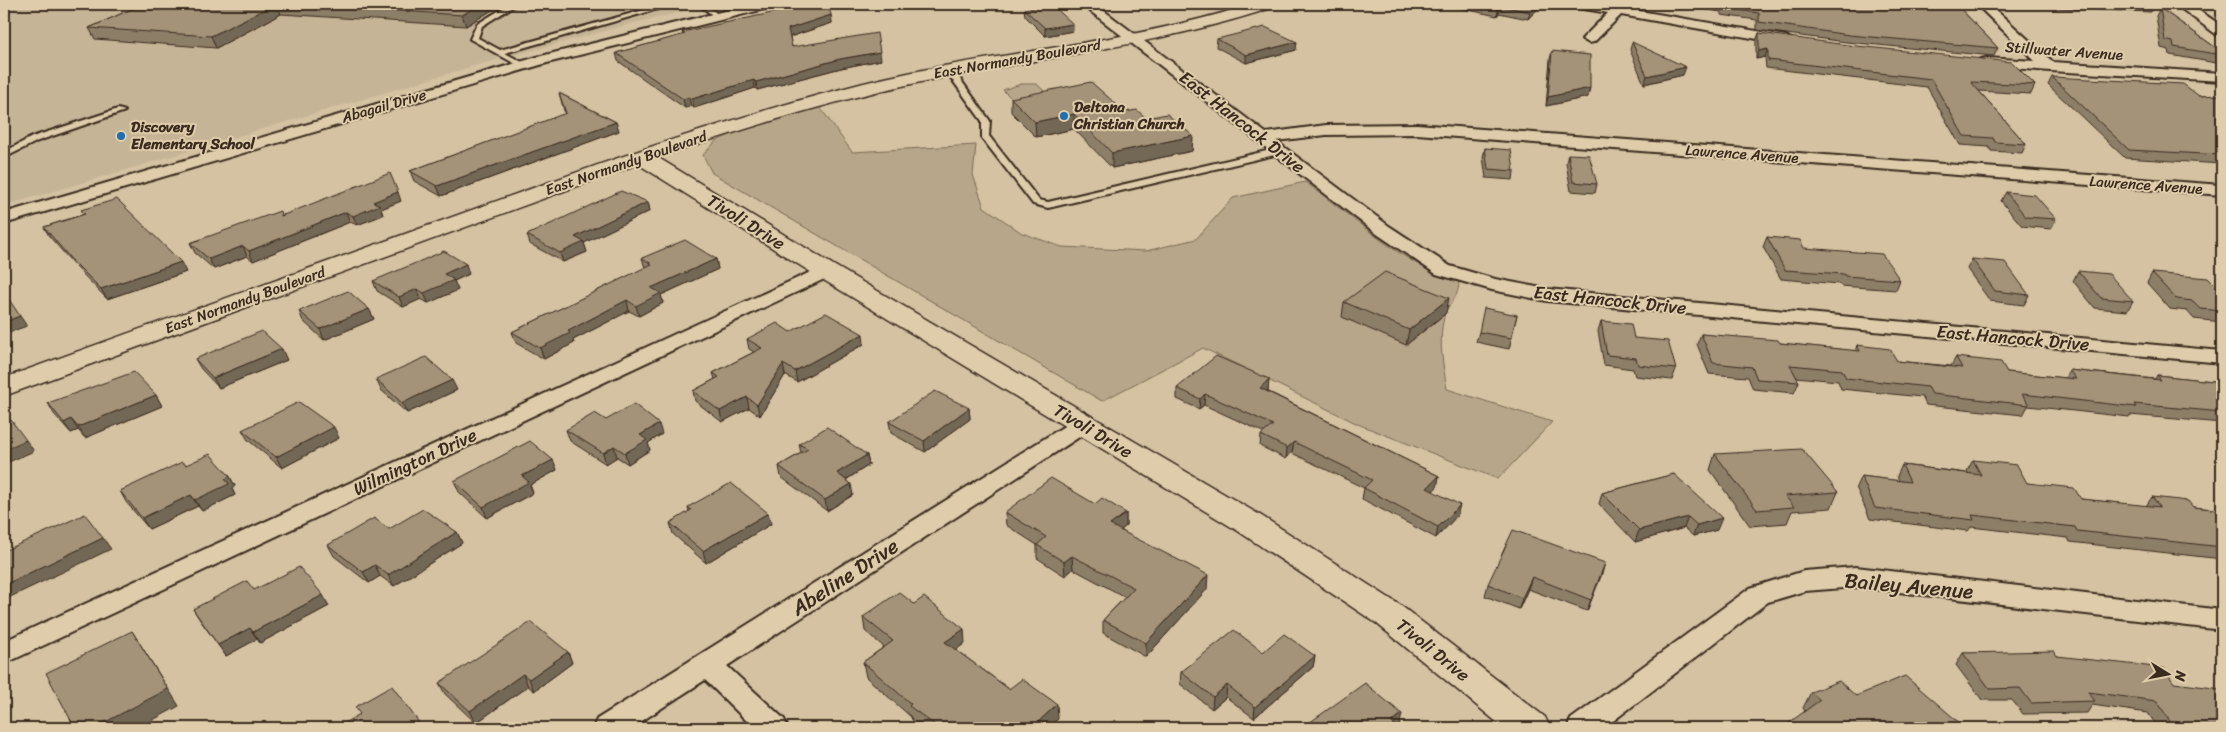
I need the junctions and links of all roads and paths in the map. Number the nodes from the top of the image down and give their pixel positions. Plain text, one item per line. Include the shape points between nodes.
1 (514, 4) edge
2 (672, 4) edge
3 (701, 4) edge
4 (768, 4) edge
5 (1087, 4) edge
6 (1268, 4) edge
7 (1578, 4) edge
8 (1982, 4) edge
9 (2181, 4) edge
10 (1617, 12) junction
11 (717, 16) junction
12 (2222, 32) edge
13 (1132, 38) junction
14 (1590, 40) dead end
15 (1797, 42) edge
16 (498, 53) junction
17 (1975, 61) edge
18 (521, 66) junction
19 (2050, 66) junction
20 (950, 71) junction
21 (2222, 78) edge
22 (121, 111) dead end
23 (1262, 138) junction
24 (1279, 151) junction
25 (4, 155) edge
26 (640, 156) junction
27 (2222, 190) edge
28 (4, 219) edge
29 (826, 271) junction
30 (2222, 358) edge
31 (4, 388) edge
32 (1082, 425) junction
33 (2222, 620) edge
34 (4, 653) edge
35 (707, 665) junction
36 (608, 728) edge
37 (773, 728) edge
38 (1531, 728) edge
39 (1582, 728) edge

1 - 16 lane via 479,25 474,40
2 - 16 lane
3 - 11 lane
4 - 11 street, Abagail Drive
5 - 13 street, East Hancock Drive
6 - 13 street, East Normandy Boulevard via 1225,18
7 - 10 street
8 - 19 street
9 - 12 street
10 - 14 street
10 - 15 street
11 - 18 street, Abagail Drive
13 - 20 street, East Normandy Boulevard
13 - 23 street, East Hancock Drive
16 - 18 lane
17 - 19 street, Stillwater Avenue
18 - 28 street, Abagail Drive
19 - 21 street, Stillwater Avenue
20 - 24 lane via 986,121 985,136 1041,205
20 - 26 street, East Normandy Boulevard via 827,99
22 - 25 lane via 35,139
23 - 24 street, East Hancock Drive
23 - 27 street, Lawrence Avenue via 1326,130 1417,129
24 - 30 street, East Hancock Drive via 1383,230 1443,270 1492,284 1546,295
26 - 29 street, Tivoli Drive
26 - 31 street, East Normandy Boulevard
29 - 32 street, Tivoli Drive
29 - 34 street, Wilmington Drive
32 - 35 street, Abeline Drive
32 - 38 street, Tivoli Drive via 1249,523 1388,614
33 - 39 street, Bailey Avenue via 1856,577 1804,581 1759,595
35 - 36 street, Abeline Drive
35 - 37 street

